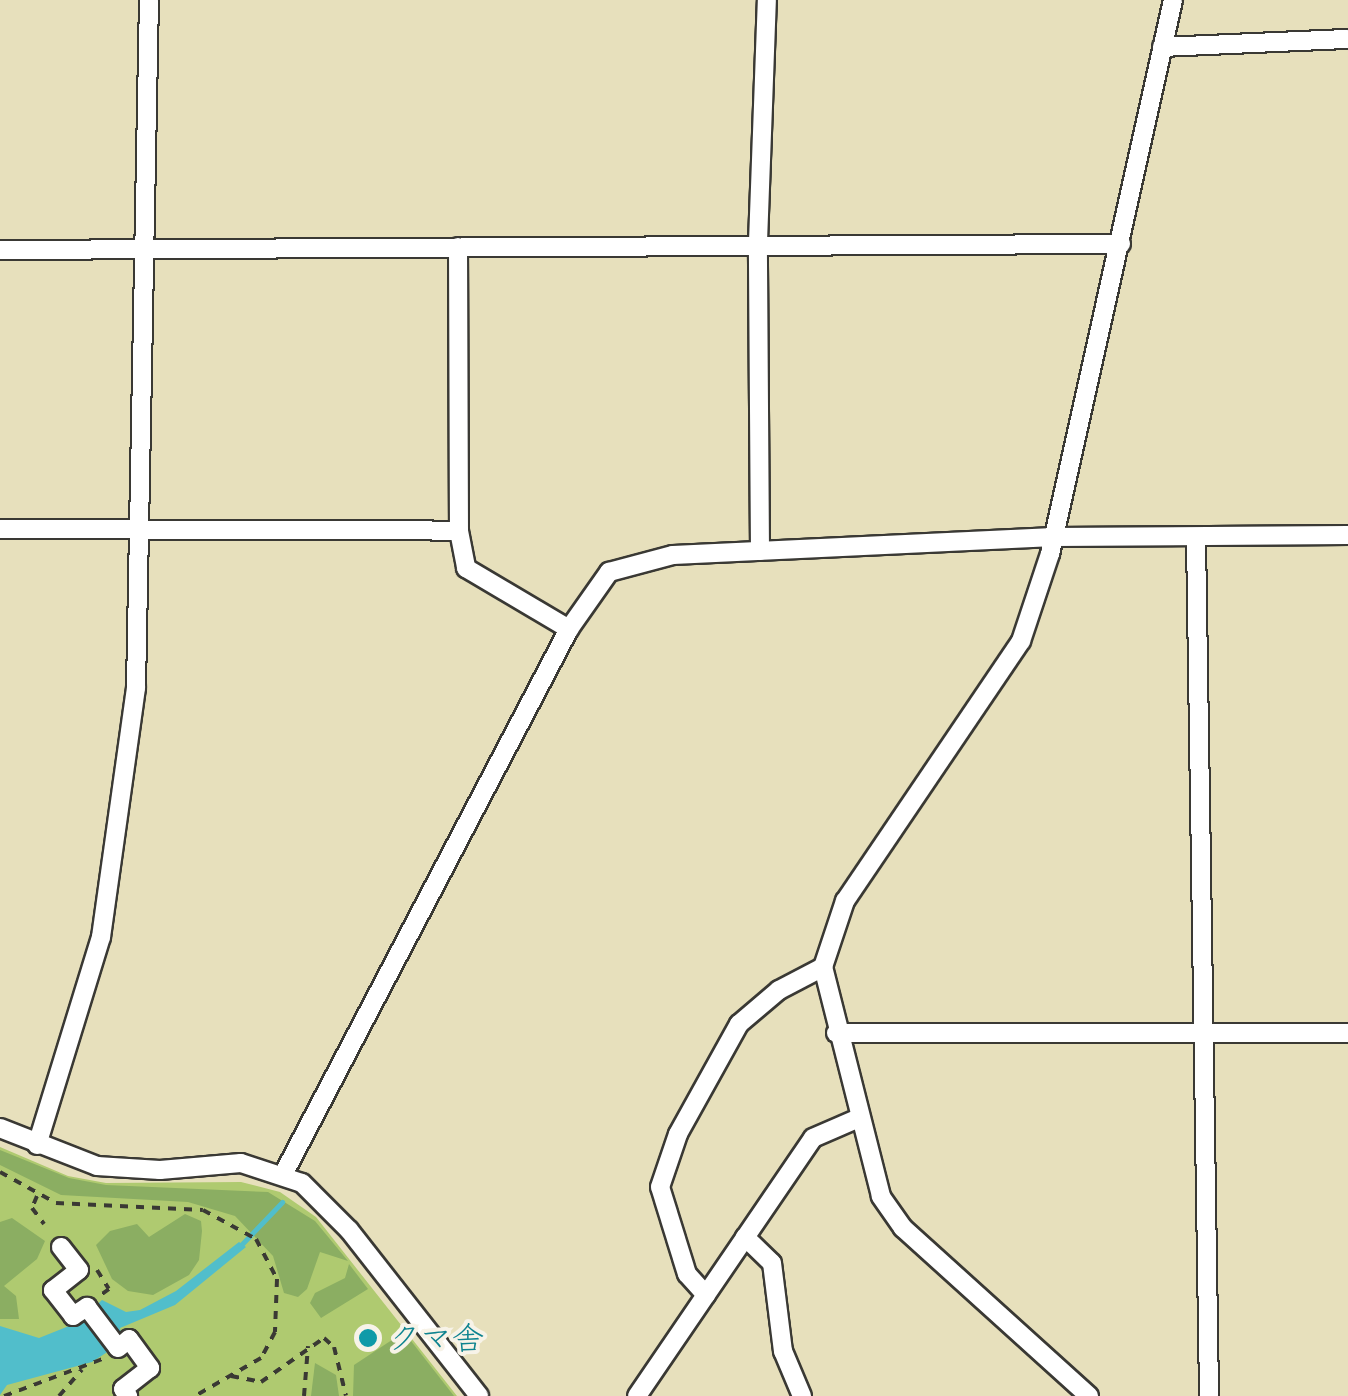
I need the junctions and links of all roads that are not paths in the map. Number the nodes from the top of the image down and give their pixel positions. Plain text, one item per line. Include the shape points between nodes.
1 (149, 0) edge
2 (768, 0) edge
3 (1173, 0) edge
4 (1348, 39) edge
5 (1162, 48) junction
6 (758, 242) junction
7 (1122, 244) junction
8 (458, 247) junction
9 (143, 249) junction
10 (0, 250) edge
11 (0, 530) edge
12 (459, 531) junction
13 (142, 532) junction
14 (1348, 535) edge
15 (1054, 537) junction
16 (1196, 537) junction
17 (760, 551) junction
18 (569, 630) junction
19 (823, 967) junction
20 (1203, 1031) junction
21 (1348, 1032) edge
22 (836, 1033) junction
23 (857, 1119) junction
24 (0, 1128) edge
25 (37, 1146) junction
26 (284, 1173) junction
27 (745, 1237) junction
28 (61, 1247) dead end
29 (706, 1296) junction
30 (128, 1396) edge
31 (478, 1396) edge
32 (637, 1396) edge
33 (802, 1396) edge
34 (1089, 1396) edge
35 (1209, 1396) edge

1 - 9 street
2 - 6 street
3 - 5 street
4 - 5 street
5 - 7 street
6 - 7 street
6 - 8 street
6 - 17 street
7 - 15 street
8 - 9 street
8 - 12 street
9 - 10 street
9 - 13 street
11 - 13 street
12 - 13 street
12 - 18 street via 466,568
13 - 25 street via 136,688 101,936
14 - 16 street
15 - 16 street
15 - 17 street
15 - 19 street via 1021,641 845,901
16 - 20 street
17 - 18 street via 673,555 610,572
18 - 26 street
19 - 22 street
19 - 29 street via 779,990 739,1024 678,1134 660,1187 688,1274
20 - 21 street
20 - 22 street
20 - 35 street
22 - 23 street
23 - 27 street via 814,1138
23 - 34 street via 881,1196 903,1228
24 - 25 street
25 - 26 street via 122,1169 241,1163
26 - 31 street via 330,1208
27 - 29 street
27 - 33 street via 772,1264 783,1351
28 - 30 street via 79,1270 53,1290 74,1316 86,1306 118,1348 129,1339 150,1368 123,1389
29 - 32 street

